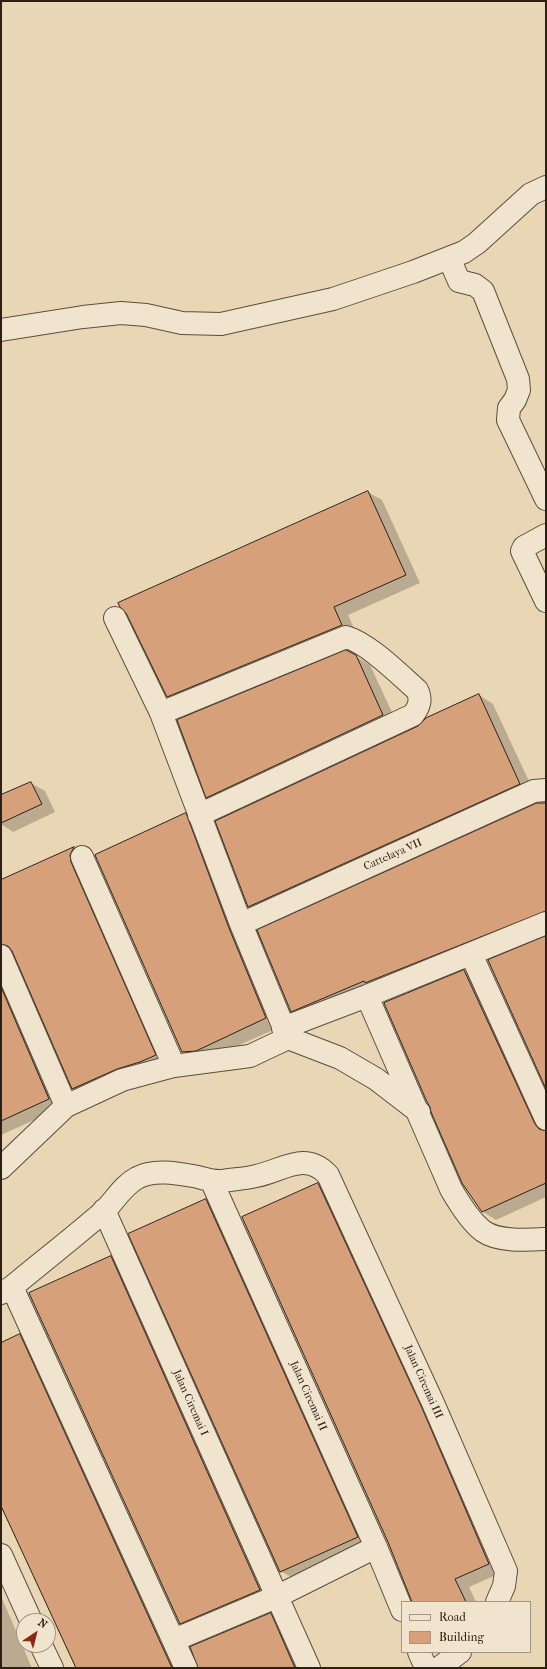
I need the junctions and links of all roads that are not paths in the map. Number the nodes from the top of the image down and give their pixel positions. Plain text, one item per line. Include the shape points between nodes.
1 (546, 187) edge
2 (449, 258) junction
3 (1, 330) edge
4 (546, 499) edge
5 (546, 535) edge
6 (546, 602) edge
7 (115, 618) dead end
8 (161, 713) junction
9 (546, 790) edge
10 (199, 815) junction
11 (82, 857) dead end
12 (546, 923) edge
13 (241, 924) junction
14 (471, 954) junction
15 (1, 956) edge
16 (367, 996) junction
17 (285, 1033) junction
18 (174, 1066) junction
19 (66, 1106) junction
20 (419, 1112) junction
21 (546, 1119) edge
22 (1, 1168) edge
23 (212, 1182) junction
24 (104, 1210) junction
25 (546, 1239) edge
26 (6, 1290) edge
27 (376, 1547) junction
28 (1, 1555) edge
29 (276, 1597) junction
30 (497, 1601) edge
31 (401, 1608) edge
32 (27, 1613) edge
33 (174, 1640) junction
34 (45, 1653) edge
35 (419, 1653) edge
36 (459, 1653) edge
37 (52, 1668) edge
38 (186, 1668) edge
39 (308, 1668) edge
40 (426, 1668) edge
41 (439, 1668) edge

1 - 2 street via 531,194 477,243
2 - 3 street via 333,299 221,324 182,323 146,315 121,313
2 - 4 street via 459,280 475,285 483,291 518,379 518,396 509,408 508,420
5 - 6 street via 524,547 522,551
7 - 8 street
8 - 10 street
8 - 10 street via 346,637 355,640 394,669 419,694 419,707 414,715
9 - 13 street, Cattelaya VII via 534,791
10 - 13 street
11 - 18 street
12 - 14 street
13 - 17 street
14 - 16 street
14 - 21 street
15 - 19 street
16 - 17 street
16 - 20 street
17 - 18 street via 250,1056
17 - 20 street via 340,1058 376,1079
18 - 19 street via 122,1080
19 - 22 street
20 - 25 street via 451,1189 463,1209 483,1231 504,1239
23 - 24 street via 194,1176 152,1172 137,1177 125,1185
23 - 27 street, Jalan Ciremai II
23 - 30 street, Jalan Ciremai III via 256,1176 297,1163 311,1163 321,1167 328,1175 506,1571 504,1586
24 - 26 street
24 - 29 street, Jalan Ciremai I
26 - 33 street
27 - 29 street
27 - 31 street, Jalan Ciremai II
28 - 32 street
29 - 33 street
29 - 39 street, Jalan Ciremai I
33 - 38 street
34 - 37 street
35 - 40 street
36 - 41 street

